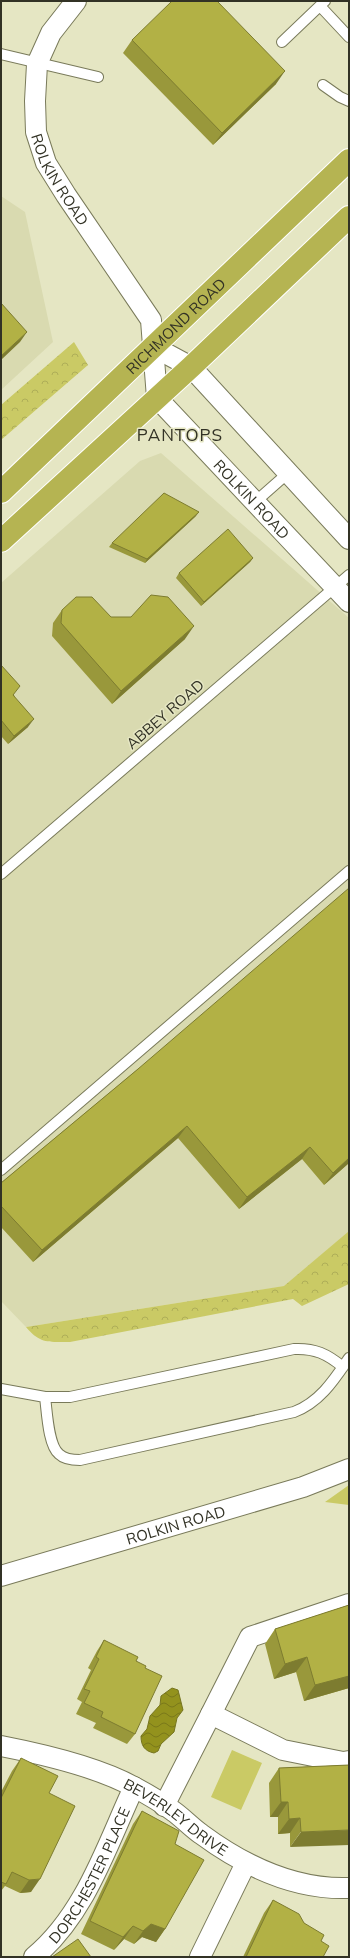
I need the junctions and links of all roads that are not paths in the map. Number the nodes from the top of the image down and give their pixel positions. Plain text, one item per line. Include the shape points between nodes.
1 (76, 1) edge
2 (323, 3) edge
3 (349, 37) edge
4 (282, 42) dead end
5 (1, 54) edge
6 (36, 64) junction
7 (98, 77) dead end
8 (323, 85) dead end
9 (349, 101) edge
10 (349, 160) edge
11 (349, 217) edge
12 (154, 348) junction
13 (191, 367) junction
14 (157, 398) junction
15 (288, 473) junction
16 (1, 492) edge
17 (254, 503) junction
18 (349, 540) edge
19 (1, 541) edge
20 (342, 582) edge
21 (349, 602) edge
22 (349, 871) edge
23 (1, 874) edge
24 (1, 1170) edge
25 (349, 1358) edge
26 (342, 1367) junction
27 (1, 1389) edge
28 (45, 1397) junction
29 (349, 1469) edge
30 (1, 1576) edge
31 (349, 1604) edge
32 (211, 1714) junction
33 (1, 1746) edge
34 (349, 1761) edge
35 (134, 1787) junction
36 (164, 1806) junction
37 (246, 1863) junction
38 (349, 1888) edge
39 (34, 1957) edge
40 (200, 1957) edge

1 - 6 street, ROLKIN ROAD via 51,33
2 - 3 lane
2 - 4 lane
5 - 6 lane
6 - 7 lane
6 - 12 street, ROLKIN ROAD via 36,132 46,163 151,320
8 - 9 lane
10 - 12 highway, RICHMOND ROAD
11 - 13 highway
12 - 13 street
12 - 14 street, ROLKIN ROAD
12 - 16 highway, RICHMOND ROAD
13 - 14 highway
13 - 15 street
14 - 17 street, ROLKIN ROAD
14 - 19 highway
15 - 17 lane
15 - 18 street
17 - 20 street, ROLKIN ROAD
20 - 21 street, ROLKIN ROAD
20 - 23 lane, ABBEY ROAD
22 - 24 lane
25 - 26 lane
26 - 28 lane via 322,1352 294,1349 70,1397
26 - 28 lane via 322,1394 294,1412 80,1460 69,1459 56,1451
27 - 28 lane
29 - 30 street, ROLKIN ROAD via 303,1487
31 - 32 street via 250,1637
32 - 34 street via 283,1750
32 - 36 street
33 - 35 street, BEVERLEY DRIVE via 88,1768
35 - 36 street, BEVERLEY DRIVE
35 - 39 street, DORCHESTER PLACE via 81,1902 64,1927
36 - 37 street, BEVERLEY DRIVE via 217,1846
37 - 38 street, BEVERLEY DRIVE via 277,1876 309,1885
37 - 40 street

